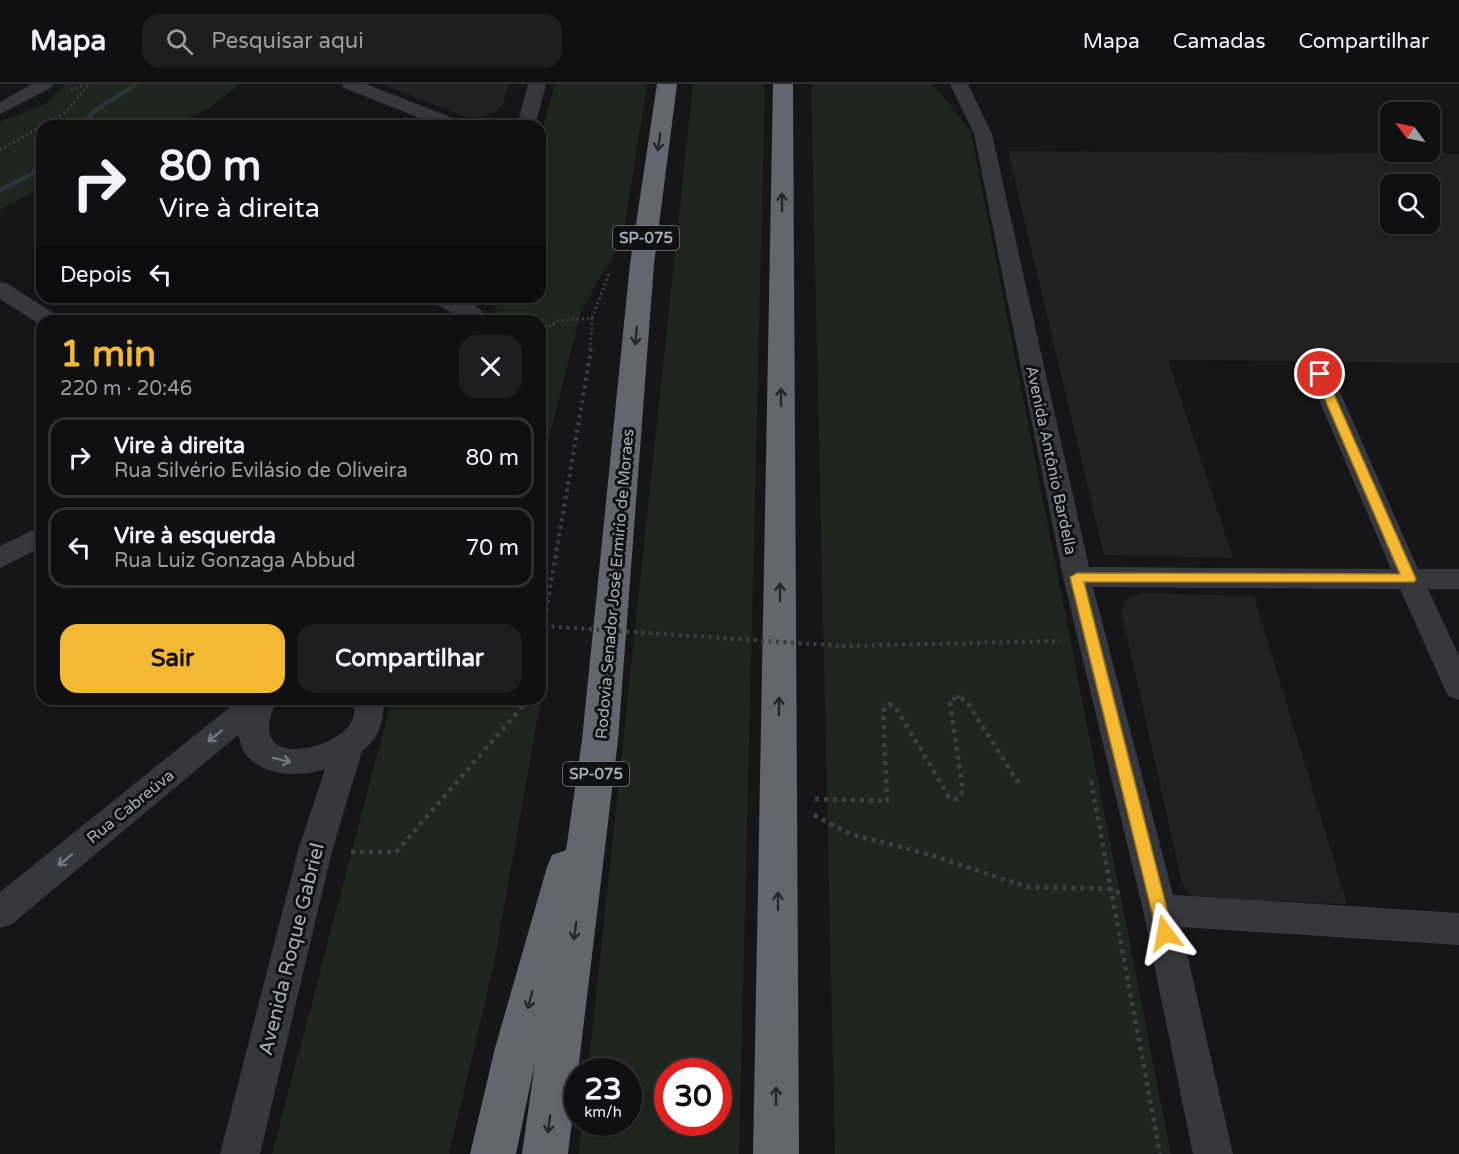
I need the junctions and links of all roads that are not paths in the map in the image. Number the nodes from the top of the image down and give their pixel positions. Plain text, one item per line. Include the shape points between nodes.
1 (45, 84) edge
2 (350, 84) edge
3 (537, 84) edge
4 (667, 84) edge
5 (783, 84) edge
6 (958, 84) edge
7 (0, 109) edge
8 (441, 120) edge
9 (528, 120) edge
10 (0, 289) edge
11 (455, 303) edge
12 (473, 310) edge
13 (41, 315) edge
14 (1320, 374) dead end
15 (36, 539) edge
16 (0, 558) edge
17 (1077, 577) junction
18 (1409, 579) junction
19 (1459, 579) edge
20 (1459, 688) edge
21 (255, 705) edge
22 (259, 705) edge
23 (369, 705) edge
24 (600, 740) junction
25 (348, 745) junction
26 (1160, 910) junction
27 (0, 913) edge
28 (1459, 929) edge
29 (240, 1154) edge
30 (493, 1154) edge
31 (545, 1154) edge
32 (776, 1154) edge
33 (1213, 1154) edge

1 - 7 street
2 - 8 street
3 - 9 street
4 -> 24 highway, Rodovia Senador José Ermírio de Moraes / SP-075 via 642,264
32 -> 5 highway
6 - 17 street, Avenida Antônio Bardella via 983,134
10 - 13 street
11 - 12 street
14 - 18 street
15 - 16 street
17 - 18 street
17 - 26 street, Avenida Antônio Bardella
18 - 19 street
18 - 20 street
21 -> 27 street, Rua Cabreúva
22 -> 25 street, Avenida Roque Gabriel via 252,719 252,734 259,748 273,758 313,761
23 - 25 street, Avenida Roque Gabriel via 361,732
24 -> 30 highway via 517,1047
24 -> 31 highway, Rodovia Senador José Ermírio de Moraes / SP-075
25 - 29 street, Avenida Roque Gabriel via 315,852
26 - 28 street
26 - 33 street, Avenida Antônio Bardella

